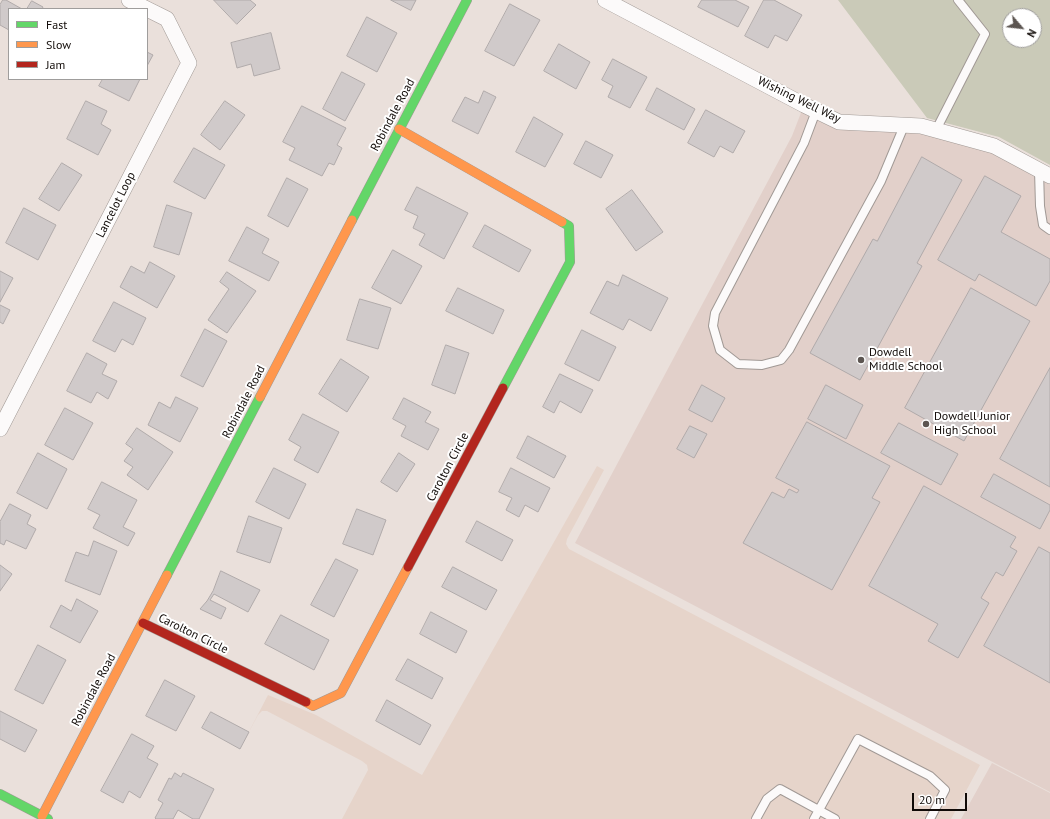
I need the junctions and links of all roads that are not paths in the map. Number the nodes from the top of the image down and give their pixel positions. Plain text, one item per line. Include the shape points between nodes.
1 (129, 0) edge
2 (467, 0) edge
3 (605, 0) edge
4 (958, 0) edge
5 (145, 8) edge
6 (148, 10) edge
7 (816, 111) junction
8 (904, 126) junction
9 (399, 129) junction
10 (936, 130) junction
11 (1045, 173) edge
12 (1050, 230) edge
13 (0, 429) edge
14 (143, 623) junction
15 (0, 794) edge
16 (819, 810) junction
17 (45, 817) edge
18 (756, 819) edge
19 (814, 819) edge
20 (835, 819) edge
21 (930, 819) edge

1 - 5 street, Lancelot Loop
2 - 9 street, Robindale Road
3 - 7 street, Wishing Well Way
4 - 10 lane via 985,34
6 - 13 street, Lancelot Loop via 167,19 189,63
7 - 8 street, Wishing Well Way via 839,122
7 - 8 lane via 804,143 715,313 713,326 720,350 738,364 762,365 781,360 789,350 881,181
8 - 10 street, Wishing Well Way via 921,126
9 - 14 street, Robindale Road
9 - 14 street, Carolton Circle via 569,226 570,262 340,693 313,706
10 - 11 street, Wishing Well Way via 994,146
11 - 12 lane via 1040,206 1043,225
14 - 17 street, Robindale Road
15 - 17 street
16 - 18 lane via 780,789 767,799
16 - 19 lane
16 - 20 lane
16 - 21 lane via 858,739 930,776 945,790

